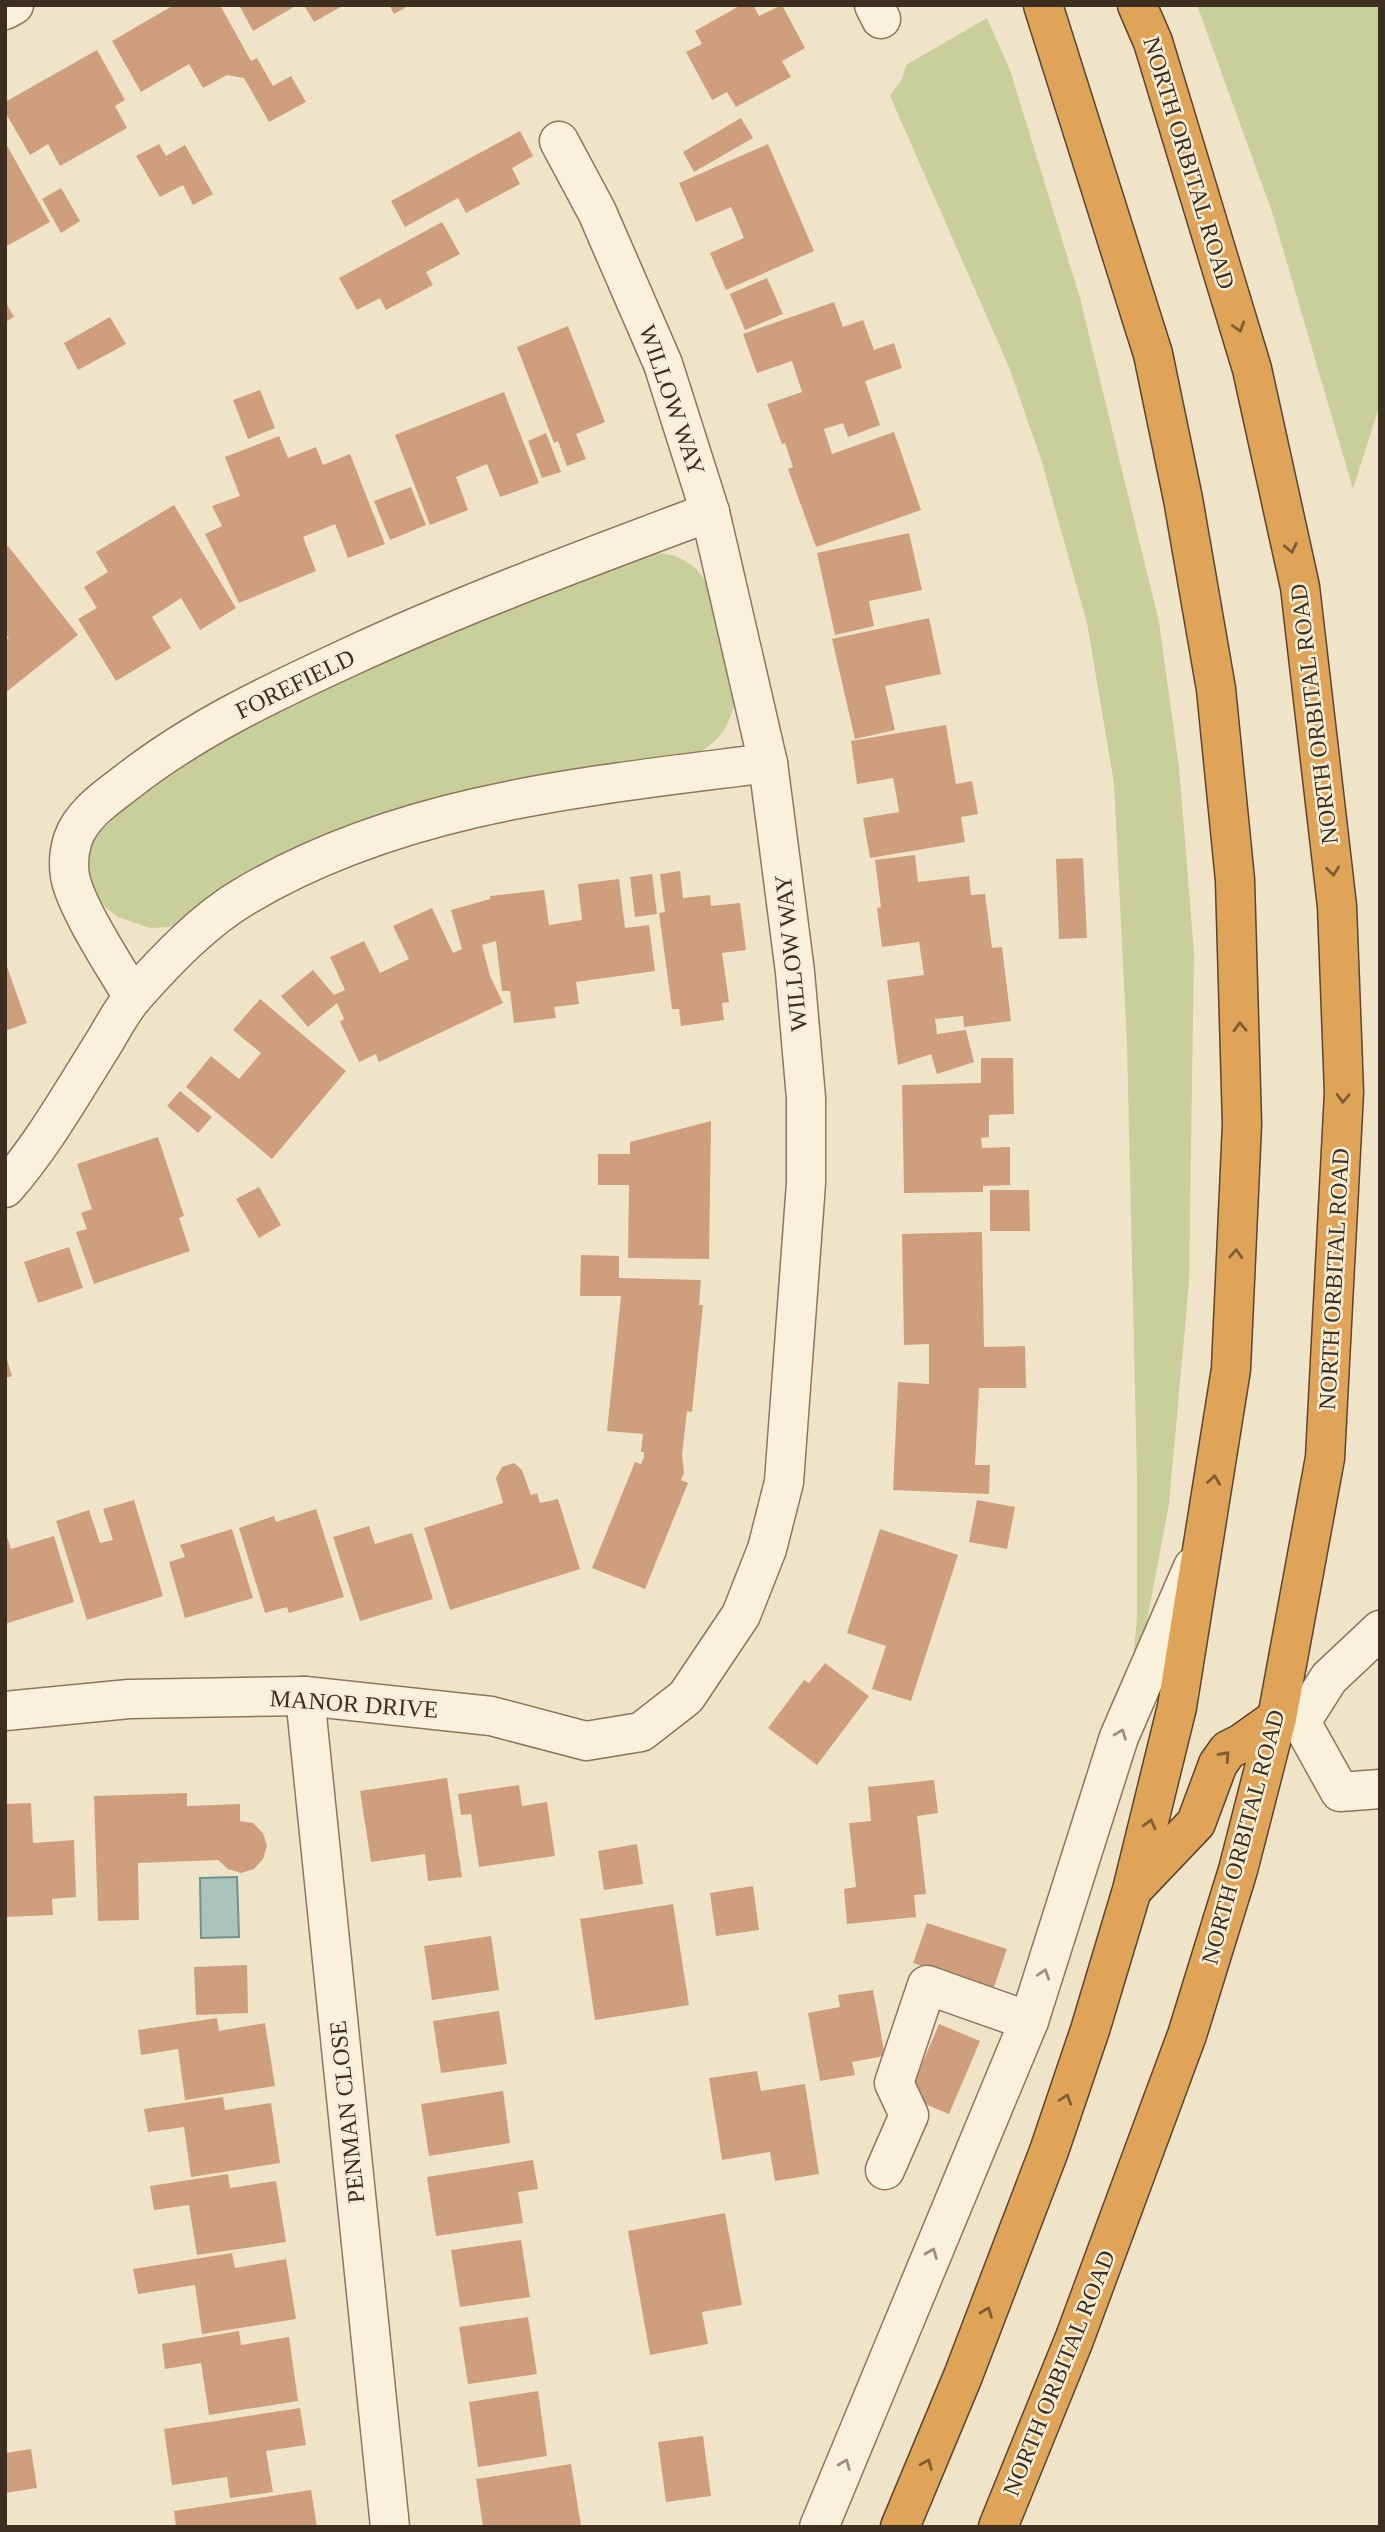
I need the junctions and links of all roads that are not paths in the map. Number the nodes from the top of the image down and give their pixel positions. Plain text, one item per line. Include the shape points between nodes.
1 (14, 5) edge
2 (1043, 5) edge
3 (1137, 5) edge
4 (5, 10) edge
5 (559, 141) dead end
6 (710, 512) junction
7 (768, 763) junction
8 (133, 997) junction
9 (5, 1188) edge
10 (1206, 1538) junction
11 (1380, 1630) edge
12 (305, 1696) junction
13 (686, 1697) joint
14 (5, 1710) edge
15 (1289, 1720) junction
16 (1380, 1789) edge
17 (1132, 1890) junction
18 (1029, 2021) junction
19 (886, 2170) dead end
20 (390, 2527) edge
21 (819, 2527) edge
22 (901, 2527) edge
23 (998, 2527) edge

1 - 4 street
10 -> 2 highway via 1231,1369 1242,1124 1235,880 1216,688 1153,354
3 -> 15 highway, NORTH ORBITAL ROAD via 1153,42 1252,369 1300,587 1337,906 1344,1092 1325,1458
5 - 6 street, WILLOW WAY via 597,212 663,364
6 - 7 street, WILLOW WAY
6 - 8 street, FOREFIELD via 431,619 295,681 218,722 146,767 106,799 82,821 73,838 70,878
7 - 8 street via 515,799 375,835 242,898 186,942
7 - 13 street, WILLOW WAY via 807,1098 806,1183 784,1482 767,1549 741,1615
8 - 9 street via 43,1138
17 -> 10 highway via 1177,1707
18 -> 10 street via 1119,1737
11 - 15 street
12 - 13 street, MANOR DRIVE via 491,1716 586,1741 642,1732
12 - 14 street, MANOR DRIVE via 128,1699
12 - 20 street, PENMAN CLOSE
15 - 16 street via 1340,1792
17 -> 15 highway via 1196,1823 1217,1764 1228,1750
15 - 23 highway, NORTH ORBITAL ROAD via 1187,2035 1074,2340
22 -> 17 highway via 1049,2151
18 - 19 street via 927,1985 894,2082 909,2115
21 -> 18 street

